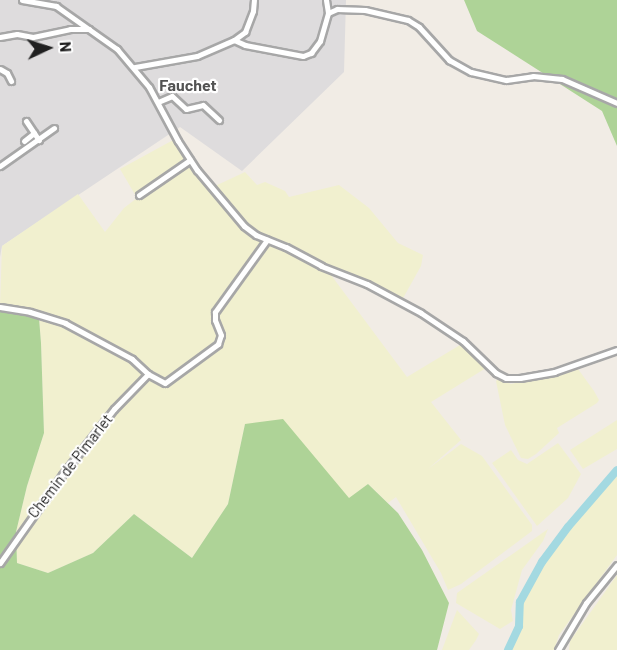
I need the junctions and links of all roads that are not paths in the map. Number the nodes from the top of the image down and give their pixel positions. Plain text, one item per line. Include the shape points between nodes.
1 (22, 0) edge
2 (254, 0) edge
3 (326, 0) edge
4 (32, 1) edge
5 (328, 13) junction
6 (91, 29) junction
7 (0, 37) edge
8 (234, 40) junction
9 (135, 67) junction
10 (0, 69) edge
11 (10, 81) dead end
12 (158, 102) junction
13 (617, 103) edge
14 (219, 120) dead end
15 (26, 121) dead end
16 (54, 128) dead end
17 (34, 133) junction
18 (39, 140) junction
19 (24, 141) dead end
20 (190, 160) junction
21 (0, 166) edge
22 (139, 195) dead end
23 (267, 240) junction
24 (0, 307) edge
25 (617, 350) edge
26 (148, 374) junction
27 (0, 563) edge
28 (617, 565) edge
29 (558, 650) edge

1 - 4 street
2 - 8 street via 244,32
3 - 5 street
4 - 6 street via 53,5
5 - 8 street via 320,41 306,55
5 - 13 street via 337,9 365,10 406,19 419,27 449,60 471,72 510,81 534,76 562,79
6 - 7 street
6 - 9 street
8 - 9 street via 197,56
9 - 12 street
10 - 11 street
12 - 14 street via 172,96 186,108 203,105
12 - 20 street
15 - 17 street
16 - 18 street
17 - 18 street
17 - 19 street
18 - 21 street
20 - 22 street
20 - 23 street via 244,226
23 - 25 street via 367,284 421,313 463,341 506,378 554,372
23 - 26 street via 215,312 221,335 218,344 167,382
24 - 26 street via 65,323 132,359
26 - 27 street, Chemin de Pimarlet via 114,409 62,475
28 - 29 street via 586,603

